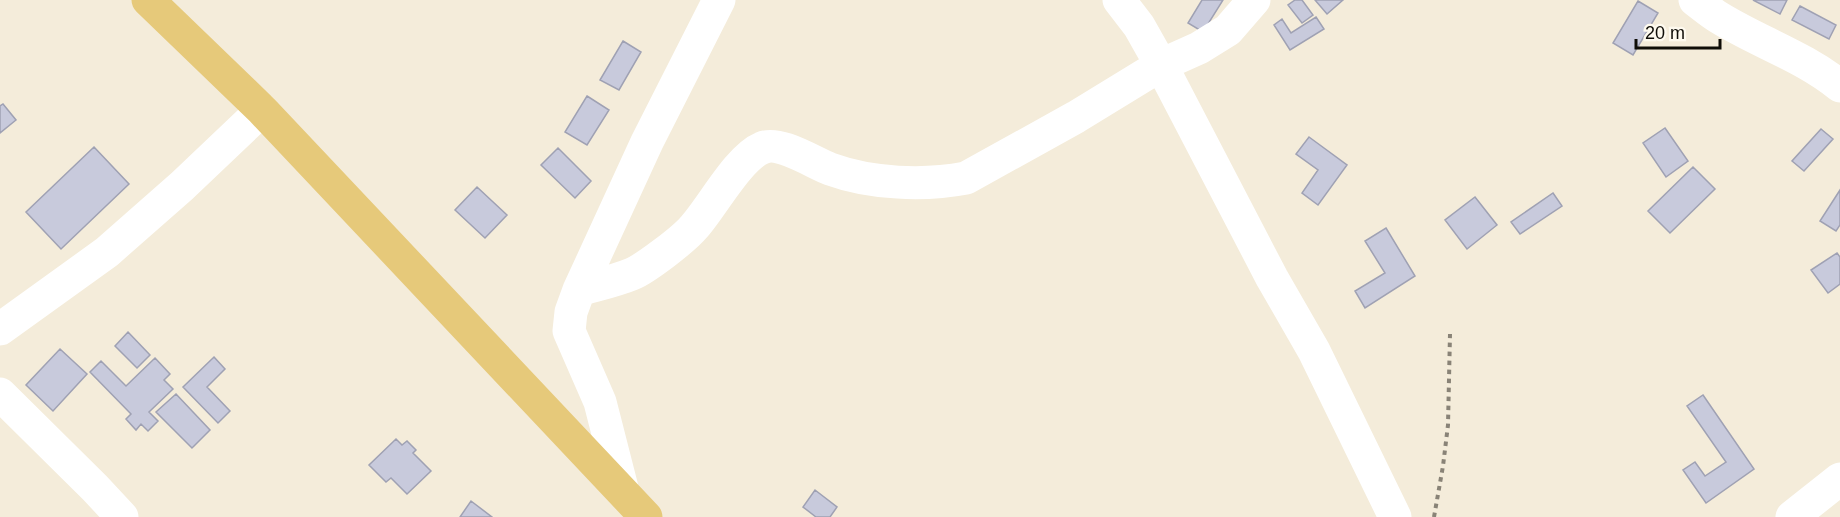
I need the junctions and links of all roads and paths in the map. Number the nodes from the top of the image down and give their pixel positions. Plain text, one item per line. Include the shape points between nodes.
1 (719, 0) edge
2 (1119, 0) edge
3 (1254, 0) edge
4 (1695, 0) edge
5 (162, 4) edge
6 (1161, 65) junction
7 (1839, 83) edge
8 (262, 110) junction
9 (579, 290) junction
10 (0, 329) edge
11 (1450, 334) dead end
12 (0, 394) edge
13 (1840, 479) edge
14 (623, 492) junction
15 (122, 517) edge
16 (646, 517) edge
17 (1395, 517) edge
18 (1434, 517) edge
19 (1792, 517) edge

1 - 9 street via 647,142
2 - 6 street
3 - 6 street via 1228,30
4 - 7 street via 1716,16 1807,62
5 - 8 highway
6 - 9 street via 966,178 925,182 872,179 833,170 791,151 763,147 738,170 693,229 667,250 633,274
6 - 17 street via 1314,351
8 - 10 street via 107,252
8 - 14 highway
9 - 14 street via 569,331 600,402
11 - 18 path via 1448,425
12 - 15 street
13 - 19 street
14 - 16 highway

